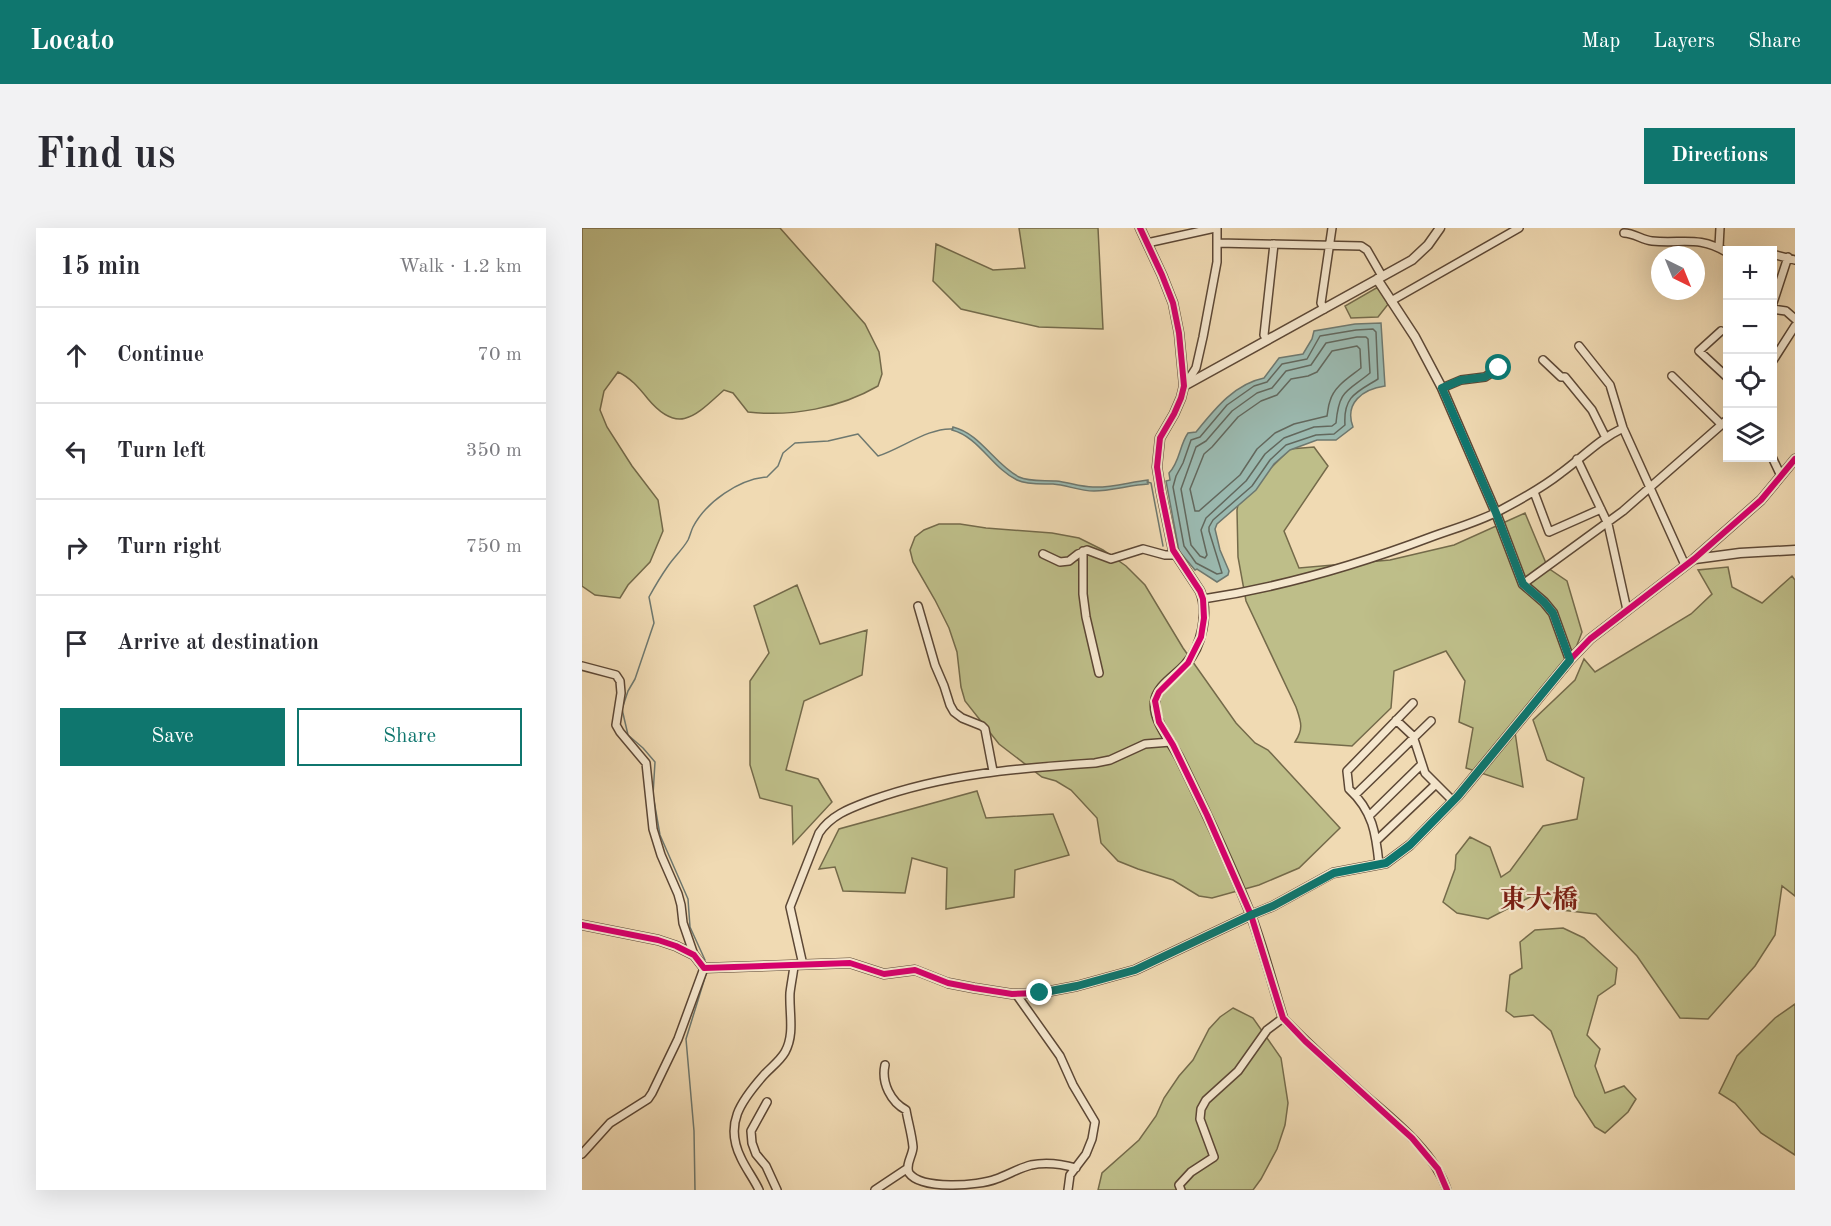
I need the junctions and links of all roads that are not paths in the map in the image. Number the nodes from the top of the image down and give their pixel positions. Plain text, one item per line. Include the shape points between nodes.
1 (1140, 228) edge
2 (1216, 228) edge
3 (1332, 228) edge
4 (1440, 228) edge
5 (1518, 228) edge
6 (1720, 228) edge
7 (1624, 233) dead end
8 (1147, 243) junction
9 (1218, 243) junction
10 (1274, 244) junction
11 (1329, 245) junction
12 (1719, 247) junction
13 (1723, 250) edge
14 (1791, 259) edge
15 (1380, 278) junction
16 (1776, 300) edge
17 (1391, 301) junction
18 (1324, 309) junction
19 (1777, 309) edge
20 (1795, 319) edge
21 (1795, 326) edge
22 (1721, 332) dead end
23 (1267, 340) junction
24 (1579, 346) dead end
25 (1777, 355) edge
26 (1543, 360) dead end
27 (1499, 368) dead end
28 (1723, 373) edge
29 (1672, 376) dead end
30 (1184, 386) junction
31 (1442, 388) junction
32 (1723, 420) edge
33 (1723, 422) edge
34 (1623, 428) junction
35 (1605, 436) junction
36 (1577, 459) junction
37 (1795, 459) edge
38 (1775, 462) edge
39 (1781, 476) junction
40 (1651, 487) junction
41 (1534, 492) junction
42 (1601, 509) junction
43 (1496, 513) junction
44 (1608, 524) junction
45 (1795, 550) edge
46 (1083, 551) junction
47 (1043, 554) dead end
48 (1175, 555) junction
49 (1694, 559) junction
50 (1685, 565) junction
51 (1523, 584) junction
52 (1203, 598) junction
53 (918, 606) dead end
54 (1627, 610) junction
55 (1570, 660) junction
56 (582, 666) edge
57 (1099, 674) dead end
58 (1413, 703) dead end
59 (1396, 720) junction
60 (1431, 721) dead end
61 (1414, 739) junction
62 (1171, 742) junction
63 (1422, 764) junction
64 (993, 771) junction
65 (1436, 784) junction
66 (1355, 795) junction
67 (1454, 801) junction
68 (1368, 816) junction
69 (1377, 840) junction
70 (1379, 864) junction
71 (1251, 915) junction
72 (582, 925) edge
73 (694, 955) junction
74 (798, 966) junction
75 (704, 968) junction
76 (1016, 994) junction
77 (1283, 1018) junction
78 (885, 1065) dead end
79 (767, 1102) dead end
80 (582, 1154) edge
81 (908, 1168) junction
82 (1076, 1168) junction
83 (759, 1190) edge
84 (777, 1190) edge
85 (875, 1190) edge
86 (1068, 1190) edge
87 (1181, 1190) edge
88 (1447, 1190) edge

1 - 8 street
2 - 8 street
2 - 9 street
3 - 11 street
4 - 15 street via 1419,254
5 - 17 street
6 - 12 street
7 - 12 street via 1653,241 1692,240
8 - 30 street via 1173,303
9 - 10 street
9 - 30 street via 1196,368
10 - 11 street
10 - 23 street via 1264,335
11 - 15 street via 1363,247
11 - 18 street
12 - 13 street
14 - 16 street
15 - 17 street
15 - 18 street
17 - 31 street
18 - 23 street
19 - 20 street
21 - 25 street
22 - 28 street via 1699,351
23 - 30 street
24 - 34 street via 1610,385
26 - 35 street via 1565,377 1592,410
27 - 31 street via 1485,377 1461,380
29 - 32 street
30 - 48 street via 1160,438 1157,456
31 - 43 street
33 - 40 street
34 - 35 street
34 - 40 street
35 - 36 street
36 - 41 street
36 - 42 street
37 - 39 street
38 - 39 street
39 - 49 street via 1761,500
40 - 44 street
40 - 50 street
41 - 42 street via 1550,532
41 - 43 street
42 - 44 street
43 - 51 street
43 - 52 street via 1378,557 1248,592
44 - 51 street
44 - 54 street
45 - 49 street
46 - 47 street via 1060,562
46 - 48 street via 1111,559 1143,549
46 - 57 street via 1083,594
48 - 52 street
49 - 50 street
50 - 54 street
51 - 55 street via 1553,613
52 - 62 street via 1201,637 1188,663 1155,701 1158,722
53 - 64 street via 950,705 954,712 985,729
54 - 55 street
55 - 67 street
56 - 73 street via 616,675 620,681 616,725 646,763 653,829 678,894
58 - 59 street
59 - 61 street
59 - 66 street via 1347,771 1349,789
60 - 61 street
61 - 63 street
61 - 66 street
62 - 64 street via 1145,744 1095,763
62 - 71 street
63 - 65 street
63 - 68 street
64 - 74 street via 930,782 842,812 826,823 811,849 790,907
65 - 67 street
65 - 69 street
66 - 68 street
67 - 70 street via 1410,845
68 - 69 street
69 - 70 street
70 - 71 street via 1334,873
71 - 76 street via 1135,970 1077,986
71 - 77 street
72 - 73 street via 658,939
73 - 75 street
74 - 75 street
74 - 76 street via 850,963 884,974 915,970 948,983
74 - 83 street via 790,993 789,1043 748,1095 734,1120 737,1151
75 - 80 street via 678,1039 652,1093 610,1123
76 - 82 street via 1060,1056 1095,1122 1086,1154
77 - 87 street via 1267,1030 1238,1071 1206,1100 1200,1119 1214,1157 1183,1179
77 - 88 street via 1412,1138 1438,1169
78 - 81 street via 884,1081 897,1105 906,1110 913,1149
79 - 84 street via 751,1131 752,1143
81 - 82 street via 916,1180 947,1188 997,1179 1030,1165 1062,1164
81 - 85 street
82 - 86 street via 1070,1175

